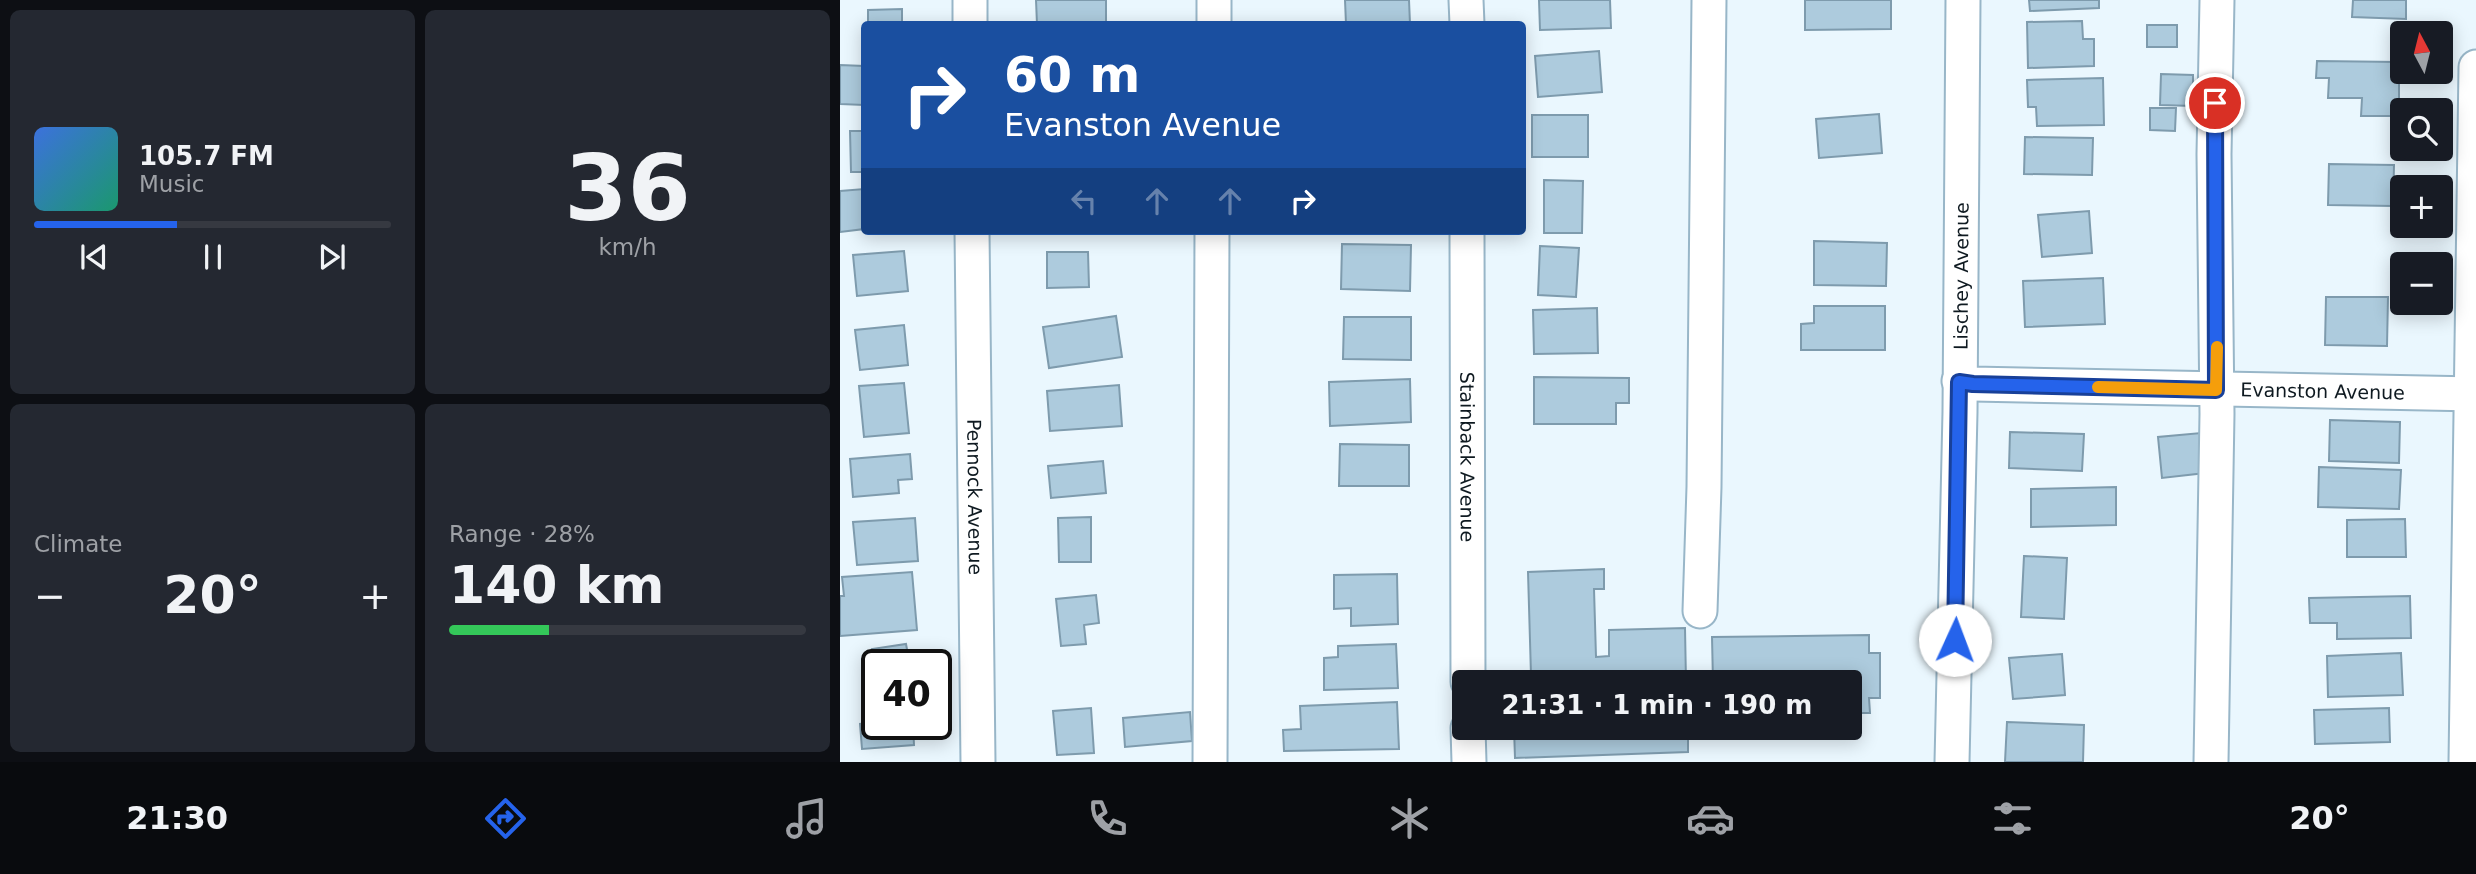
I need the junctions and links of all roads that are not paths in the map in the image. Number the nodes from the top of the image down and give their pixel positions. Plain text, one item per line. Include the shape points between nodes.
1 (970, 0) edge
2 (1214, 0) edge
3 (1466, 0) edge
4 (1709, 0) edge
5 (1963, 0) edge
6 (2217, 0) edge
7 (970, 21) edge
8 (1214, 21) edge
9 (1466, 21) edge
10 (2476, 67) edge
11 (972, 235) edge
12 (1212, 235) edge
13 (1467, 235) edge
14 (1959, 382) junction
15 (2216, 390) junction
16 (2473, 394) edge
17 (1700, 611) dead end
18 (1468, 670) edge
19 (1468, 740) edge
20 (978, 762) edge
21 (1210, 762) edge
22 (1469, 762) edge
23 (1952, 762) edge
24 (2211, 762) edge
25 (2466, 762) edge

1 - 7 street
2 - 8 street
3 - 9 street
4 - 17 street
5 - 14 street, Lischey Avenue
6 - 15 street
10 - 16 street
11 - 20 street, Pennock Avenue
12 - 21 street
13 - 18 street, Stainback Avenue
14 - 15 street, Evanston Avenue
14 - 23 street, Lischey Avenue
15 - 16 street, Evanston Avenue
15 - 24 street
16 - 25 street
19 - 22 street

